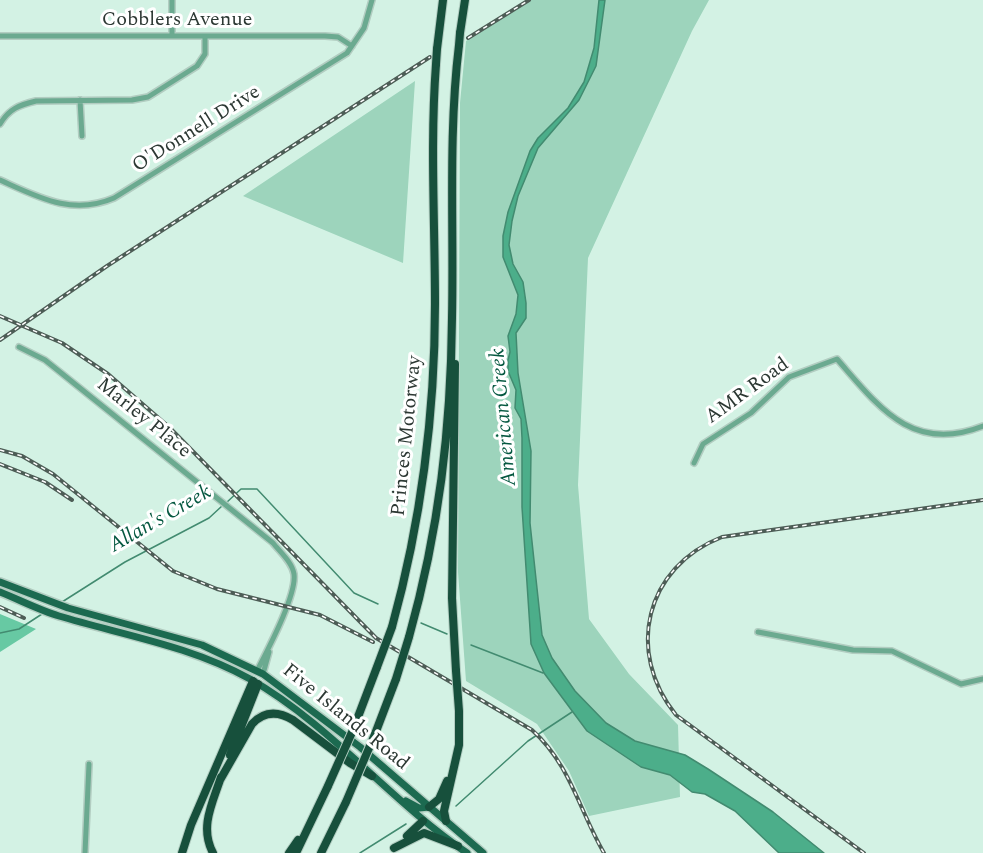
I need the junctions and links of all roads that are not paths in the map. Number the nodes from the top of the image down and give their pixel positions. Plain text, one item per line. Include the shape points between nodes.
1 (172, 0) edge
2 (372, 0) edge
3 (443, 0) edge
4 (465, 0) edge
5 (0, 36) edge
6 (172, 36) junction
7 (205, 36) junction
8 (352, 46) junction
9 (80, 100) junction
10 (0, 124) edge
11 (82, 136) dead end
12 (0, 180) edge
13 (452, 320) junction
14 (19, 347) dead end
15 (983, 426) edge
16 (694, 463) dead end
17 (0, 582) edge
18 (0, 592) edge
19 (758, 632) dead end
20 (260, 672) junction
21 (983, 679) edge
22 (256, 682) junction
23 (455, 763) junction
24 (89, 764) dead end
25 (372, 776) junction
26 (220, 780) junction
27 (384, 787) junction
28 (326, 789) junction
29 (426, 808) junction
30 (423, 821) junction
31 (446, 821) junction
32 (458, 846) junction
33 (394, 848) junction
34 (85, 853) edge
35 (182, 853) edge
36 (213, 853) edge
37 (289, 853) edge
38 (296, 853) edge
39 (321, 853) edge
40 (387, 853) edge
41 (467, 853) edge
42 (483, 853) edge

1 - 6 street
2 - 8 street, O'Donnell Drive via 364,28
3 - 28 highway, Princes Motorway, bridge via 433,109 432,399 418,516 392,627
4 - 13 highway, Princes Motorway, bridge via 454,109
5 - 6 street, Cobblers Avenue
6 - 7 street, Cobblers Avenue
7 - 8 street, Cobblers Avenue via 325,36
7 - 9 street via 205,54 197,66 148,97
8 - 12 street, O'Donnell Drive via 328,65 104,203 61,206
9 - 10 street via 21,104 7,113
9 - 11 street
13 - 23 highway, bridge via 452,598 459,711
13 - 39 highway, Princes Motorway, bridge via 440,498 426,578 396,679
14 - 20 street, Marley Place via 45,360 273,543 291,565 294,574 287,605
15 - 16 street, AMR Road via 950,434 910,429 874,401 837,359 789,377 751,413 703,444
17 - 20 main road, Five Islands Road via 68,608 202,645
18 - 22 main road, Five Islands Road via 58,615 197,654
19 - 21 street via 852,650 892,651 962,684
20 - 22 main road
20 - 29 main road, Five Islands Road via 307,705
22 - 25 main road, Five Islands Road via 308,720
22 - 26 highway
22 - 35 highway
23 - 29 highway via 441,796
23 - 31 highway via 444,811
24 - 34 street
25 - 26 highway via 293,720 272,713 252,724
25 - 27 main road, Five Islands Road
26 - 36 highway via 207,821
27 - 29 main road via 414,806
27 - 30 main road, Five Islands Road
28 - 37 highway
28 - 38 highway, Princes Motorway
29 - 30 main road
29 - 31 main road, Five Islands Road
30 - 32 main road, Five Islands Road
30 - 33 highway
31 - 42 main road, Five Islands Road
32 - 33 highway via 424,833
32 - 41 main road, Five Islands Road
33 - 40 highway

